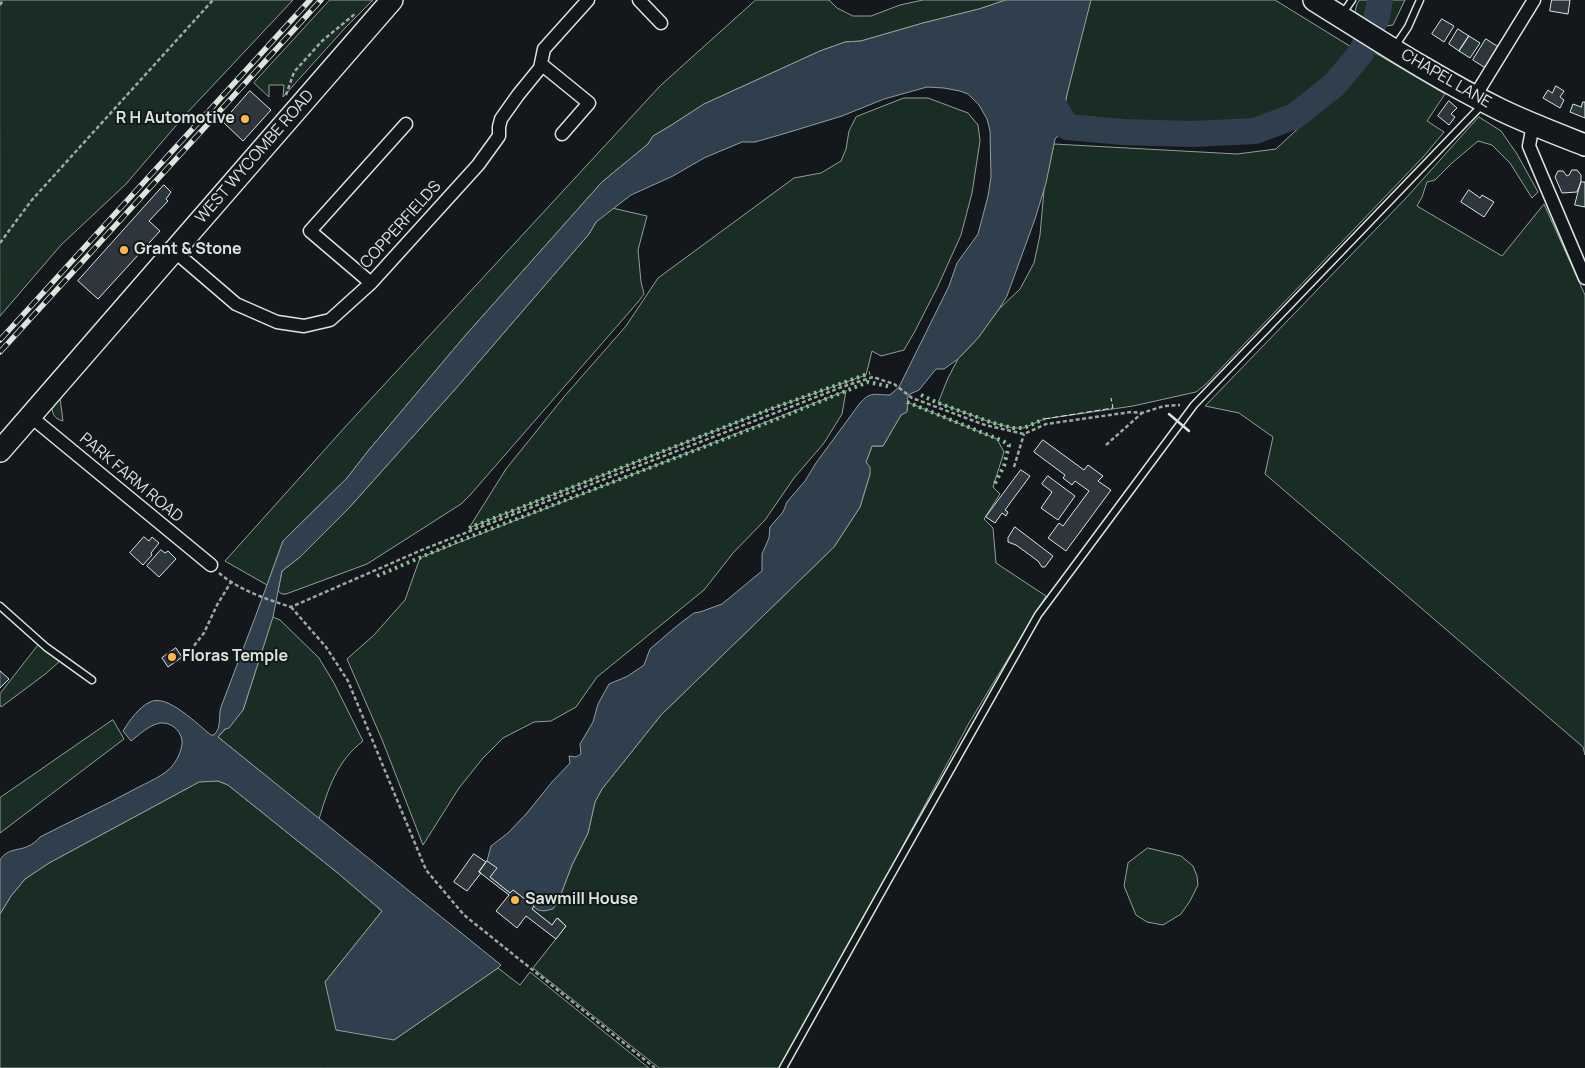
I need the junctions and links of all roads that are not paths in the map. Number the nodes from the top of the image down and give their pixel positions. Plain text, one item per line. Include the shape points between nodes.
1 (392, 0) edge
2 (588, 0) edge
3 (639, 0) edge
4 (1314, 0) edge
5 (1420, 0) edge
6 (1534, 0) edge
7 (1347, 8) edge
8 (660, 23) dead end
9 (1393, 48) junction
10 (541, 64) junction
11 (1480, 99) junction
12 (406, 124) dead end
13 (1533, 124) junction
14 (562, 134) dead end
15 (1585, 144) edge
16 (173, 250) junction
17 (1585, 278) edge
18 (371, 283) junction
19 (30, 416) junction
20 (0, 451) edge
21 (211, 565) road end
22 (0, 606) edge
23 (92, 680) dead end
24 (783, 1068) edge

1 - 16 highway, WEST WYCOMBE ROAD
2 - 10 street, COPPERFIELDS via 544,48
3 - 8 street
4 - 7 highway, CHAPEL LANE
5 - 9 lane via 1408,27
6 - 11 street
7 - 9 highway, CHAPEL LANE
9 - 11 highway, CHAPEL LANE
10 - 14 street via 589,103
10 - 18 street, COPPERFIELDS via 501,119 499,136 478,165
11 - 13 highway, CHAPEL LANE
11 - 24 lane via 1194,405 1038,615
12 - 18 street via 310,231
13 - 15 highway, CHAPEL LANE
13 - 17 street via 1529,146
16 - 18 street, COPPERFIELDS via 236,304 277,322 304,326 330,320
16 - 19 highway, WEST WYCOMBE ROAD
19 - 20 highway, WEST WYCOMBE ROAD
19 - 21 street, PARK FARM ROAD
22 - 23 lane via 46,647

